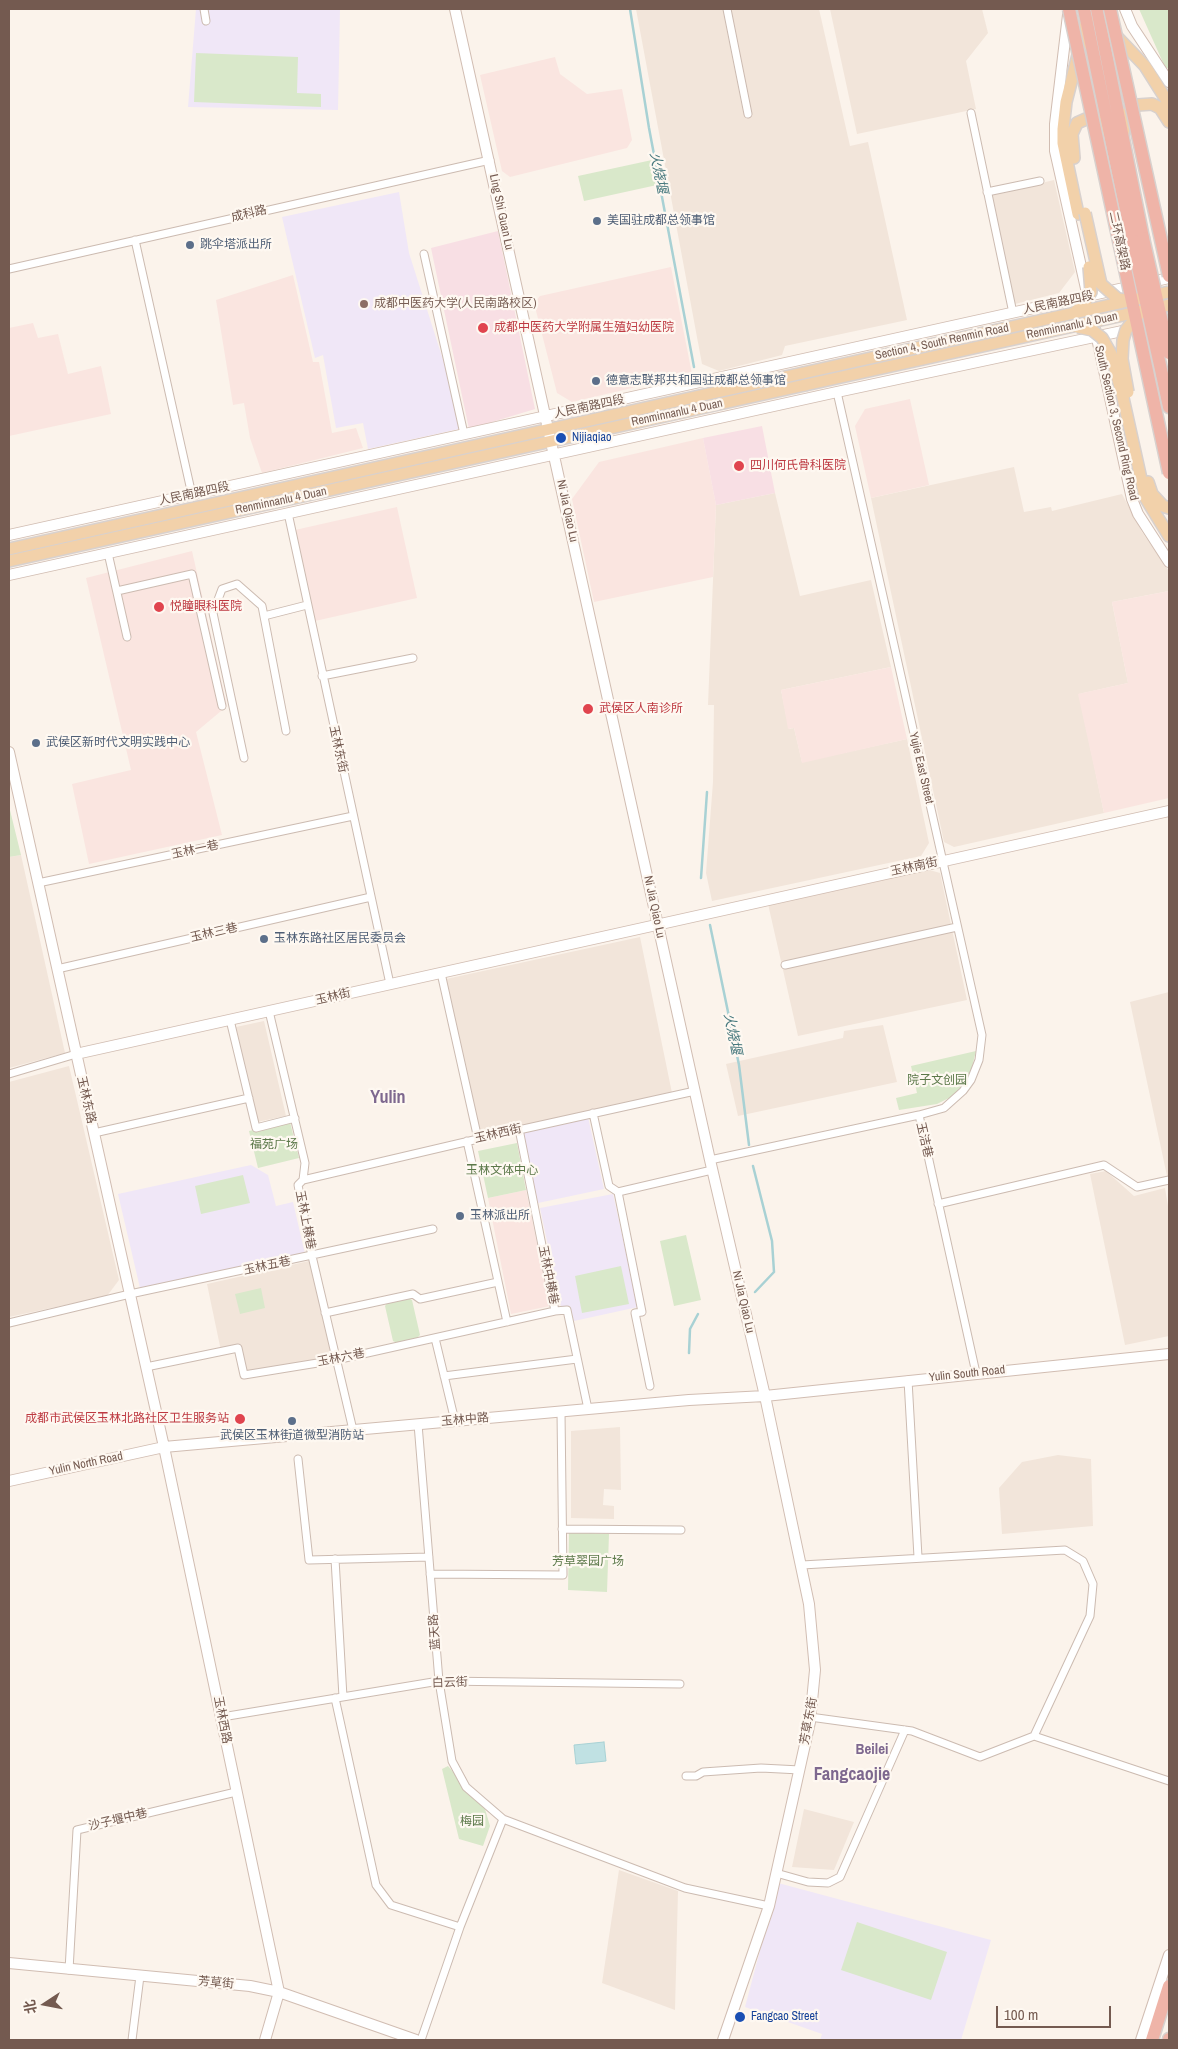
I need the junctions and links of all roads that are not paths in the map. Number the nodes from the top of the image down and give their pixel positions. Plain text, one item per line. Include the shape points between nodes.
1 (204, 9) edge
2 (455, 9) edge
3 (727, 9) edge
4 (1068, 9) edge
5 (1110, 9) edge
6 (1125, 9) edge
7 (1092, 14) edge
8 (206, 21) dead end
9 (1169, 82) edge
10 (1168, 112) edge
11 (971, 113) dead end
12 (748, 114) dead end
13 (1122, 135) junction
14 (1115, 149) junction
15 (490, 160) junction
16 (1040, 181) dead end
17 (987, 192) junction
18 (1137, 239) junction
19 (135, 240) junction
20 (424, 254) dead end
21 (9, 269) edge
22 (1169, 277) edge
23 (1169, 292) edge
24 (1088, 296) junction
25 (1139, 299) junction
26 (1169, 305) edge
27 (1141, 311) junction
28 (1013, 313) junction
29 (1071, 314) junction
30 (1169, 321) edge
31 (1074, 326) junction
32 (1096, 335) junction
33 (1169, 353) edge
34 (802, 373) joint
35 (836, 392) junction
36 (1169, 407) edge
37 (546, 416) junction
38 (464, 434) junction
39 (550, 435) junction
40 (554, 454) junction
41 (1169, 473) edge
42 (192, 495) junction
43 (1169, 508) edge
44 (288, 513) junction
45 (9, 535) edge
46 (1169, 536) edge
47 (9, 549) edge
48 (108, 553) junction
49 (9, 561) edge
50 (1169, 562) edge
51 (9, 575) edge
52 (116, 591) junction
53 (307, 605) junction
54 (264, 616) junction
55 (127, 638) dead end
56 (413, 658) dead end
57 (322, 676) junction
58 (222, 706) dead end
59 (286, 731) dead end
60 (9, 752) edge
61 (244, 758) dead end
62 (1169, 811) edge
63 (353, 816) junction
64 (942, 861) junction
65 (38, 884) junction
66 (371, 897) junction
67 (658, 924) junction
68 (957, 927) junction
69 (785, 965) dead end
70 (57, 969) junction
71 (441, 974) junction
72 (390, 984) junction
73 (269, 1011) junction
74 (230, 1020) junction
75 (76, 1054) junction
76 (9, 1074) edge
77 (695, 1091) junction
78 (249, 1098) junction
79 (593, 1113) junction
80 (919, 1115) junction
81 (295, 1118) junction
82 (519, 1129) junction
83 (94, 1133) junction
84 (478, 1139) junction
85 (468, 1141) junction
86 (711, 1165) junction
87 (303, 1180) junction
88 (1169, 1180) edge
89 (618, 1192) junction
90 (938, 1204) junction
91 (433, 1229) dead end
92 (312, 1256) junction
93 (498, 1282) junction
94 (130, 1294) junction
95 (556, 1311) junction
96 (325, 1312) junction
97 (507, 1322) junction
98 (9, 1323) edge
99 (435, 1338) junction
100 (1169, 1354) edge
101 (577, 1359) junction
102 (336, 1360) junction
103 (146, 1367) junction
104 (976, 1373) junction
105 (444, 1376) junction
106 (908, 1380) junction
107 (650, 1386) dead end
108 (766, 1396) junction
109 (588, 1409) junction
110 (562, 1412) junction
111 (455, 1421) junction
112 (418, 1424) junction
113 (353, 1430) junction
114 (164, 1447) junction
115 (298, 1459) dead end
116 (9, 1481) edge
117 (562, 1529) junction
118 (681, 1530) dead end
119 (918, 1557) junction
120 (429, 1558) junction
121 (336, 1559) junction
122 (802, 1565) junction
123 (430, 1574) junction
124 (438, 1681) junction
125 (680, 1684) dead end
126 (339, 1698) junction
127 (222, 1717) junction
128 (810, 1717) junction
129 (905, 1730) junction
130 (1034, 1736) junction
131 (800, 1770) junction
132 (686, 1776) dead end
133 (1169, 1781) edge
134 (236, 1792) junction
135 (503, 1819) junction
136 (776, 1873) junction
137 (769, 1906) junction
138 (460, 1927) junction
139 (1169, 1955) edge
140 (9, 1963) edge
141 (69, 1970) junction
142 (140, 1976) junction
143 (1169, 1986) edge
144 (279, 1992) junction
145 (132, 2040) edge
146 (265, 2040) edge
147 (416, 2040) edge
148 (421, 2040) edge
149 (723, 2040) edge
150 (1141, 2040) edge
151 (1152, 2040) edge

1 - 8 street
2 - 15 street, Ling Shi Guan Lu
3 - 12 street
4 - 24 street, South Section 3, Second Ring Road via 1055,151
4 - 41 highway, 二环高架路, bridge
5 - 22 highway, bridge
6 - 9 street via 1136,33
7 - 10 main road via 1146,66
7 - 13 highway
7 - 14 highway
7 - 29 main road, bridge via 1076,54 1064,118 1064,143 1092,284 1084,304
10 - 13 main road via 1152,104 1134,106 1124,121
11 - 17 street
13 - 18 highway
14 - 18 highway
14 - 25 main road, bridge via 1101,121 1086,118 1074,128 1073,154 1101,284 1118,299
15 - 19 street, 成科路
15 - 37 street, Ling Shi Guan Lu
16 - 17 street
17 - 28 street
18 - 33 highway, bridge
18 - 36 highway, bridge
19 - 21 street, 成科路
19 - 42 street
20 - 38 street
22 - 24 street, 人民南路四段
23 - 25 main road, Section 4, South Renmin Road, bridge
24 - 28 street, 人民南路四段
24 - 32 street, South Section 3, Second Ring Road
25 - 29 main road, Section 4, South Renmin Road, bridge
26 - 27 main road, Renminnanlu 4 Duan, bridge
27 - 31 main road, Renminnanlu 4 Duan, bridge
27 - 43 main road, bridge via 1126,330 1122,359 1152,494
28 - 37 street, 人民南路四段
29 - 34 main road, Section 4, South Renmin Road, bridge
30 - 32 street
31 - 39 main road, Renminnanlu 4 Duan, bridge via 805,385
31 - 46 main road, bridge via 1092,330 1102,338 1111,354 1145,497
32 - 35 street
32 - 50 street, South Section 3, Second Ring Road via 1132,499
34 - 39 main road, Renminnanlu 4 Duan
35 - 40 street
35 - 64 street, Yujie East Street
37 - 38 street, 人民南路四段
37 - 39 street, Ni Jia Qiao Lu
38 - 42 street, 人民南路四段
39 - 40 street, Ni Jia Qiao Lu
39 - 47 main road, Renminnanlu 4 Duan
39 - 49 main road, Renminnanlu 4 Duan
40 - 44 street
40 - 67 street, Ni Jia Qiao Lu
42 - 45 street, 人民南路四段
44 - 48 street
44 - 53 street, 玉林东街
48 - 51 street
48 - 52 street
52 - 55 street
52 - 58 street via 192,574
53 - 54 street
53 - 57 street, 玉林东街
54 - 59 street
54 - 61 street via 262,606 237,584 222,589 213,614
56 - 57 street
57 - 63 street, 玉林东街
60 - 65 street, 玉林东路
62 - 64 street, 玉林南街
63 - 65 street, 玉林一巷
63 - 66 street, 玉林东街
64 - 67 street, 玉林南街
64 - 68 street, Yujie East Street
65 - 70 street, 玉林东路
66 - 70 street, 玉林三巷
66 - 72 street, 玉林东街
67 - 71 street, 玉林街
67 - 77 street, Ni Jia Qiao Lu
68 - 69 street
68 - 80 street, Yujie East Street via 982,1046 971,1080 963,1091 944,1108
70 - 75 street, 玉林东路
71 - 72 street, 玉林街
71 - 84 street
72 - 73 street, 玉林街
73 - 74 street, 玉林街
73 - 81 street, 玉林上横巷
74 - 75 street, 玉林街
74 - 78 street
75 - 76 street, 玉林街
75 - 83 street, 玉林东路
77 - 79 street, 玉林西街
77 - 86 street, Ni Jia Qiao Lu
78 - 81 street via 256,1128
78 - 83 street
79 - 82 street, 玉林西街
79 - 89 street via 609,1186
80 - 86 street, 玉洁巷
80 - 90 street, 玉洁巷
81 - 87 street, 玉林上横巷 via 305,1163
82 - 84 street, 玉林西街
82 - 95 street, 玉林中横巷
83 - 94 street, 玉林东路
84 - 85 street, 玉林西街
85 - 87 street, 玉林西街
85 - 93 street
86 - 89 street, 玉洁巷
86 - 108 street, Ni Jia Qiao Lu
87 - 92 street, 玉林上横巷 via 298,1185
88 - 90 street via 1137,1187 1104,1165
89 - 107 street via 642,1312 635,1313
90 - 104 street, 玉洁巷
91 - 92 street, 玉林五巷
92 - 94 street, 玉林五巷
92 - 96 street, 玉林上横巷
93 - 96 street via 420,1299 414,1294
93 - 97 street
94 - 98 street, 玉林五巷
94 - 103 street, 玉林东路
95 - 97 street, 玉林六巷
95 - 101 street, 玉林中横巷 via 567,1310
96 - 102 street, 玉林上横巷
97 - 99 street, 玉林六巷
99 - 102 street, 玉林六巷
99 - 105 street
100 - 104 street, Yulin South Road
101 - 105 street
101 - 109 street, 玉林中横巷
102 - 103 street, 玉林六巷 via 244,1375 238,1348
102 - 113 street, 玉林上横巷
103 - 114 street, 玉林东路
104 - 106 street, Yulin South Road
105 - 111 street
106 - 108 street, Yulin South Road
106 - 119 street
108 - 109 street, 玉林中路
108 - 122 street, 芳草东街
109 - 110 street, 玉林中路
110 - 111 street, 玉林中路
110 - 117 street
111 - 112 street, 玉林中路
112 - 113 street, 玉林中路
112 - 120 street, 蓝天路
113 - 114 street, 玉林中路
114 - 116 street, Yulin North Road
114 - 127 street, 玉林西路
115 - 121 street via 309,1560
117 - 118 street
117 - 123 street via 563,1575
119 - 122 street
119 - 130 street via 1064,1550 1083,1561 1094,1584 1090,1616
120 - 121 street
120 - 123 street, 蓝天路
121 - 126 street
122 - 128 street, 芳草东街 via 815,1670
123 - 124 street, 蓝天路
124 - 125 street, 白云街
124 - 126 street, 白云街
124 - 135 street, 蓝天路 via 452,1761 466,1787
126 - 127 street, 白云街
126 - 138 street via 376,1885 390,1905
127 - 134 street, 玉林西路
128 - 129 street
128 - 131 street, 芳草东街
129 - 130 street via 980,1757
129 - 136 street via 840,1877 828,1883 808,1882
130 - 133 street
131 - 132 street via 742,1769
131 - 136 street, 芳草东街
134 - 141 street, 沙子堰中巷 via 77,1830
134 - 144 street, 玉林西路
135 - 137 street via 685,1888
135 - 138 street
136 - 137 street, 芳草东街
137 - 149 street, 芳草东街
138 - 148 street
139 - 150 street
140 - 141 street, 芳草街
141 - 142 street, 芳草街
142 - 144 street, 芳草街 via 250,1986
142 - 145 street
143 - 151 highway
144 - 146 street
144 - 147 street, 芳草街

